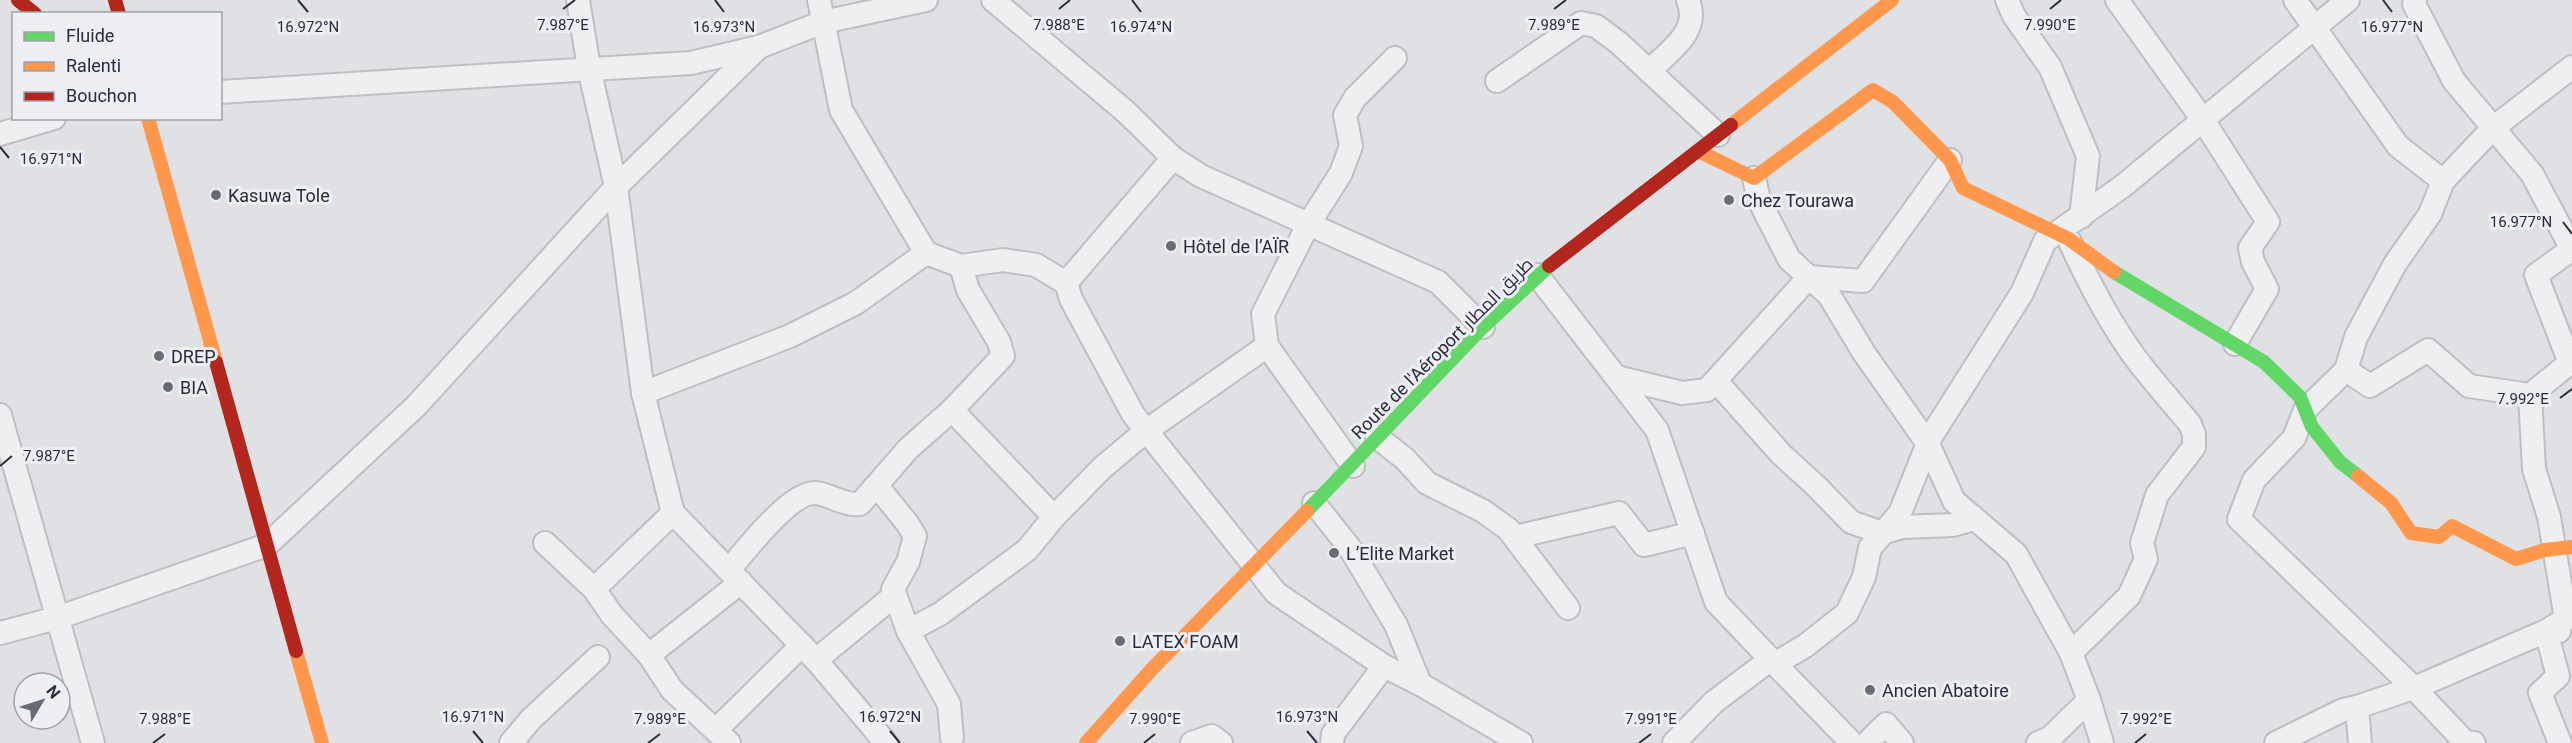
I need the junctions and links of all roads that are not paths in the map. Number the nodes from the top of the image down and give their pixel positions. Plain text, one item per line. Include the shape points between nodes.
1 (18, 0) edge
2 (578, 0) edge
3 (926, 0) edge
4 (993, 0) edge
5 (1688, 0) edge
6 (1892, 0) edge
7 (2007, 0) edge
8 (2117, 0) edge
9 (2295, 0) edge
10 (2348, 0) edge
11 (2415, 0) edge
12 (821, 11) edge
13 (33, 12) edge
14 (2313, 28) junction
15 (759, 47) junction
16 (1395, 58) dead end
17 (2572, 67) edge
18 (589, 68) junction
19 (1649, 71) junction
20 (1497, 81) dead end
21 (222, 92) edge
22 (47, 120) edge
23 (149, 120) edge
24 (2202, 120) junction
25 (2493, 128) junction
26 (0, 134) edge
27 (1718, 135) junction
28 (1698, 151) junction
29 (1173, 158) junction
30 (1950, 160) junction
31 (1754, 178) junction
32 (2443, 181) junction
33 (616, 187) junction
34 (2081, 217) junction
35 (1308, 225) junction
36 (2062, 237) junction
37 (2572, 249) edge
38 (926, 253) junction
39 (961, 266) junction
40 (1537, 275) junction
41 (1809, 277) junction
42 (1066, 283) junction
43 (1483, 327) junction
44 (2235, 344) junction
45 (1267, 346) junction
46 (2571, 362) edge
47 (2346, 370) junction
48 (1616, 377) junction
49 (1716, 381) junction
50 (643, 393) junction
51 (2530, 395) junction
52 (952, 410) junction
53 (2305, 410) junction
54 (0, 416) edge
55 (1146, 431) junction
56 (1377, 437) junction
57 (1928, 444) junction
58 (1353, 466) junction
59 (877, 486) junction
60 (1314, 503) junction
61 (673, 513) junction
62 (1054, 517) junction
63 (1974, 519) junction
64 (1693, 533) junction
65 (1882, 533) junction
66 (1515, 537) junction
67 (545, 543) dead end
68 (267, 544) junction
69 (2564, 548) edge
70 (1254, 567) junction
71 (735, 576) junction
72 (594, 589) junction
73 (896, 595) junction
74 (1568, 608) dead end
75 (57, 618) junction
76 (908, 631) junction
77 (2546, 631) junction
78 (2572, 631) edge
79 (0, 633) edge
80 (809, 652) junction
81 (2071, 653) junction
82 (649, 655) junction
83 (598, 657) dead end
84 (1773, 662) junction
85 (1384, 666) junction
86 (1420, 684) junction
87 (2414, 688) junction
88 (2089, 700) junction
89 (2357, 707) junction
90 (723, 737) edge
91 (951, 741) edge
92 (93, 743) edge
93 (322, 743) edge
94 (511, 743) edge
95 (886, 743) edge
96 (1086, 743) edge
97 (1192, 743) edge
98 (1221, 743) edge
99 (1332, 743) edge
100 (1521, 743) edge
101 (1674, 743) edge
102 (1852, 743) edge
103 (1867, 743) edge
104 (1902, 743) edge
105 (2038, 743) edge
106 (2102, 743) edge
107 (2276, 743) edge
108 (2360, 743) edge
109 (2474, 743) edge
110 (2557, 743) edge

1 - 13 main road
2 - 18 street
3 - 12 street
4 - 29 street via 1126,112
5 - 19 street via 1692,14 1685,36
6 - 27 main road, Route de l'Aéroport طريق المطار
7 - 34 street via 2050,67 2088,156
8 - 24 street
9 - 14 street
10 - 14 street
11 - 25 street via 2454,81
12 - 15 street
12 - 38 street via 841,110
14 - 24 street
14 - 32 street via 2398,146
15 - 18 street via 691,63
15 - 33 street
16 - 35 street via 1355,98 1345,115 1351,146 1341,173
17 - 25 street
18 - 21 street
18 - 33 street
19 - 20 street via 1596,26 1581,23
19 - 27 street
22 - 26 street
23 - 68 main road
24 - 34 street
24 - 44 street via 2268,222 2250,248 2267,289
25 - 32 street
25 - 37 street via 2532,174
27 - 28 main road, Route de l'Aéroport طريق المطار
28 - 31 main road
28 - 40 main road, Route de l'Aéroport طريق المطار
29 - 35 street via 1201,176
29 - 42 street
30 - 31 main road via 1893,102 1873,90
30 - 36 main road via 1963,188
30 - 41 street via 1863,281
31 - 41 street via 1758,200 1789,259
32 - 47 street via 2430,214 2395,264 2356,337
33 - 50 street
33 - 68 street via 416,406
34 - 36 street
35 - 43 street via 1438,282
35 - 45 street via 1263,314
36 - 44 main road via 2127,282
36 - 57 street via 2046,241 2022,292
36 - 81 street via 2134,357 2194,434 2194,447 2157,495 2142,543 2146,559 2129,596
37 - 46 street via 2535,275
38 - 39 street
38 - 50 street via 856,303 799,331
39 - 42 street via 1004,260 1036,265
39 - 52 street via 968,290 999,342 1003,356
40 - 43 main road, Route de l'Aéroport طريق المطار
40 - 48 street
41 - 49 street
41 - 57 street via 1829,295
42 - 55 street via 1133,414
43 - 56 main road, Route de l'Aéroport طريق المطار
44 - 53 main road via 2264,362 2300,397
45 - 55 street
45 - 58 street
46 - 51 street
47 - 51 street via 2370,386 2428,350 2469,386
47 - 53 street
48 - 49 street via 1682,393 1707,390
48 - 64 street via 1657,430
49 - 65 street via 1781,454 1851,522
50 - 61 street
51 - 69 street via 2534,469
52 - 59 street via 909,448
52 - 62 street
53 - 69 main road via 2312,426 2340,462 2391,503 2410,533 2439,537 2452,526 2516,559
53 - 87 street via 2294,438 2254,480 2239,519
54 - 75 street
55 - 62 street via 1102,468
55 - 70 street
56 - 58 main road, Route de l'Aéroport طريق المطار
56 - 66 street via 1427,483 1483,511
57 - 63 street via 1954,501
57 - 65 street via 1900,513
58 - 60 main road, Route de l'Aéroport طريق المطار
59 - 71 street via 860,504 853,505 814,493 802,496 772,520
59 - 73 street via 915,536 908,562 893,589
60 - 70 main road, Route de l'Aéroport طريق المطار
60 - 86 street via 1350,548 1396,625
61 - 71 street
61 - 72 street
62 - 76 street via 1027,550 940,614
63 - 65 street
63 - 81 street via 2016,554
64 - 66 street via 1644,545 1619,513
64 - 84 street via 1716,602
65 - 84 street via 1870,548 1864,577 1846,613 1805,646
66 - 74 street
67 - 72 street
68 - 75 street
68 - 93 main road
69 - 77 street via 2558,579 2565,619
70 - 85 street via 1276,593
70 - 96 main road, Route de l'Aéroport طريق المطار via 1152,669
71 - 80 street
71 - 82 street
72 - 82 street
73 - 76 street
73 - 80 street
75 - 79 street
75 - 92 street
76 - 91 street via 949,704
77 - 78 street
77 - 87 street
77 - 110 street via 2558,676 2540,693
80 - 90 street
80 - 95 street
81 - 88 street
82 - 90 street via 672,690
83 - 94 street via 531,719
84 - 101 street via 1714,702
84 - 102 street
85 - 86 street
85 - 99 street via 1333,734
86 - 100 street
87 - 89 street
87 - 109 street via 2465,742
88 - 105 street via 2050,738
88 - 106 street
89 - 107 street
89 - 108 street
97 - 98 street via 1212,736
103 - 104 street via 1886,724

